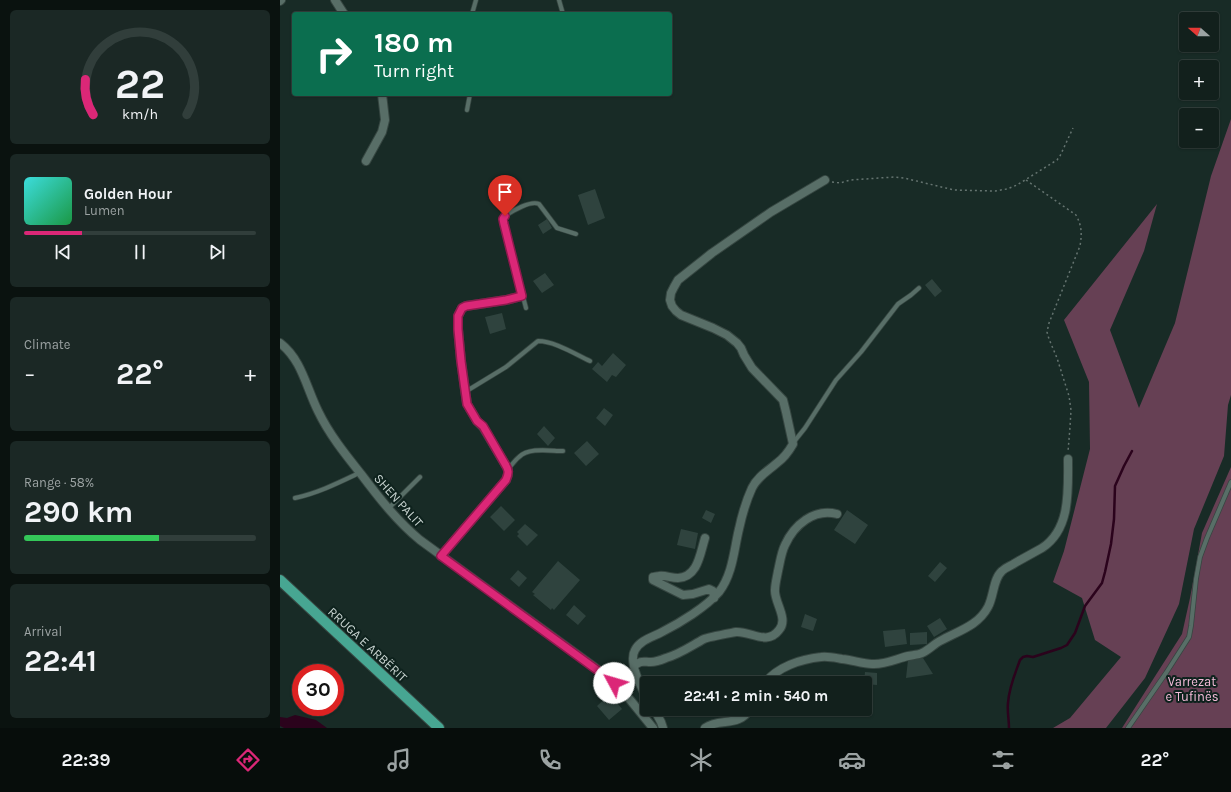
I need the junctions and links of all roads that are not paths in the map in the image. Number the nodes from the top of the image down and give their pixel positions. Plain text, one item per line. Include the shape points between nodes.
1 (335, 0) edge
2 (476, 0) edge
3 (559, 0) edge
4 (343, 12) edge
5 (473, 12) edge
6 (562, 12) edge
7 (382, 96) edge
8 (470, 96) edge
9 (467, 110) dead end
10 (366, 161) dead end
11 (825, 180) road end
12 (576, 234) dead end
13 (919, 288) dead end
14 (522, 296) junction
15 (526, 308) dead end
16 (280, 342) edge
17 (590, 361) dead end
18 (465, 392) junction
19 (793, 444) junction
20 (563, 451) dead end
21 (1068, 459) road end
22 (508, 470) junction
23 (359, 472) junction
24 (420, 477) dead end
25 (1231, 482) edge
26 (295, 498) dead end
27 (388, 509) junction
28 (837, 514) dead end
29 (705, 538) dead end
30 (441, 556) junction
31 (280, 580) edge
32 (714, 598) junction
33 (634, 666) junction
34 (771, 676) edge
35 (640, 686) edge
36 (658, 716) edge
37 (744, 716) edge
38 (439, 728) edge
39 (653, 728) edge
40 (662, 728) edge
41 (705, 728) edge
42 (1128, 728) edge

1 - 4 street
2 - 5 lane
3 - 6 lane
7 - 10 street via 385,120 382,132
8 - 9 lane
11 - 19 street via 771,212 712,253 678,280 670,300 681,315 714,328 741,348 752,368 783,400
12 - 14 lane via 557,228 535,202 505,216 504,224
13 - 19 lane via 898,304 836,380
14 - 15 lane
14 - 18 street via 466,306 459,312 460,355
16 - 23 street, SHEN PALIT via 295,358 318,411
17 - 18 lane via 545,341 538,342
18 - 22 street via 471,412 483,426
19 - 32 street via 784,456 758,478 753,487 743,512 729,572 721,590
20 - 22 lane via 526,453 519,456
21 - 34 street via 1066,509 1060,528 1043,547 1001,572 984,616 921,654 872,664 822,657 794,663
22 - 30 street via 506,480
23 - 26 lane via 323,490
23 - 27 street, SHEN PALIT
24 - 27 lane
25 - 42 lane via 1200,557 1188,637
27 - 30 street, SHEN PALIT via 408,531
28 - 33 street via 829,512 805,520 796,527 784,546 775,588 782,625 775,634 763,638 736,632 710,637 677,655 658,661 639,662
29 - 32 street via 692,573 679,578 653,577 653,580 683,595 709,588 713,591
30 - 39 street, SHEN PALIT via 597,670 627,696
31 - 38 main road, RRUGA E ARBËRIT
32 - 33 street via 681,622 638,645 632,656
33 - 35 street
36 - 40 street
37 - 41 street

